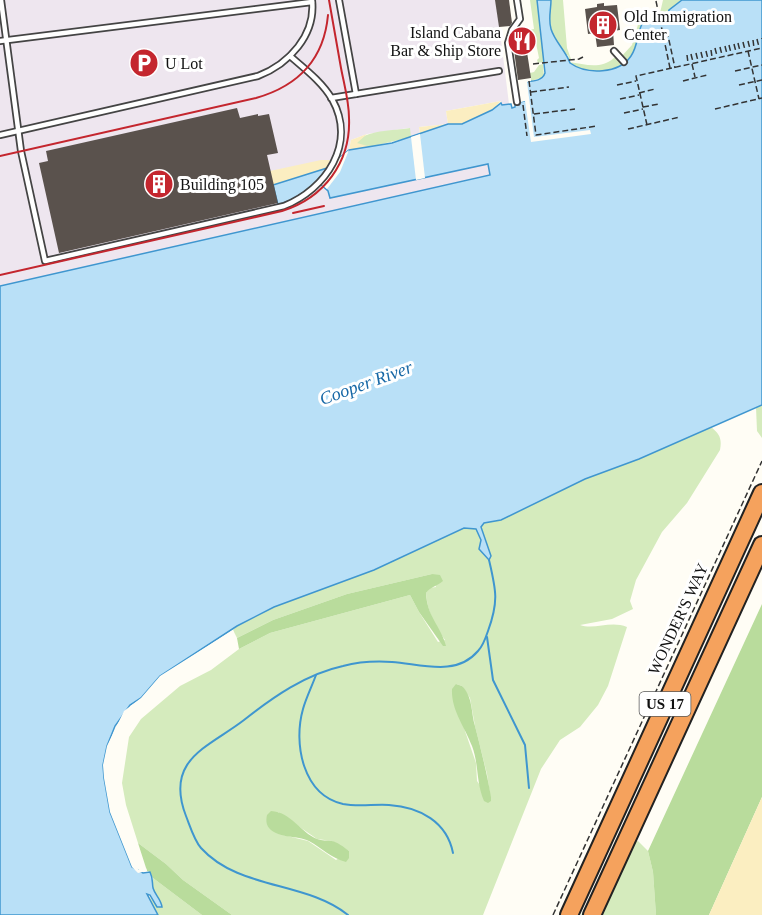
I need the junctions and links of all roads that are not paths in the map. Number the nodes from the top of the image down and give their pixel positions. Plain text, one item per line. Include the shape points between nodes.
1 (2, 0) edge
2 (339, 0) edge
3 (517, 0) edge
4 (312, 1) edge
5 (7, 40) junction
6 (0, 41) edge
7 (615, 51) dead end
8 (290, 56) junction
9 (624, 62) dead end
10 (499, 71) dead end
11 (356, 94) junction
12 (331, 98) junction
13 (520, 102) road end
14 (18, 131) junction
15 (0, 135) edge
16 (762, 493) edge
17 (762, 545) edge
18 (569, 915) edge
19 (592, 915) edge

1 - 5 lane
2 - 11 lane
3 - 13 lane via 520,19 508,43
4 - 5 lane
4 - 8 lane via 307,31
5 - 6 lane
5 - 14 lane
7 - 9 lane
8 - 12 lane
8 - 14 lane via 258,76
10 - 11 lane
11 - 12 lane
12 - 14 lane via 340,124 338,150 332,167 300,200 45,261
14 - 15 lane
16 - 18 highway, US 17
17 - 19 highway, US 17

